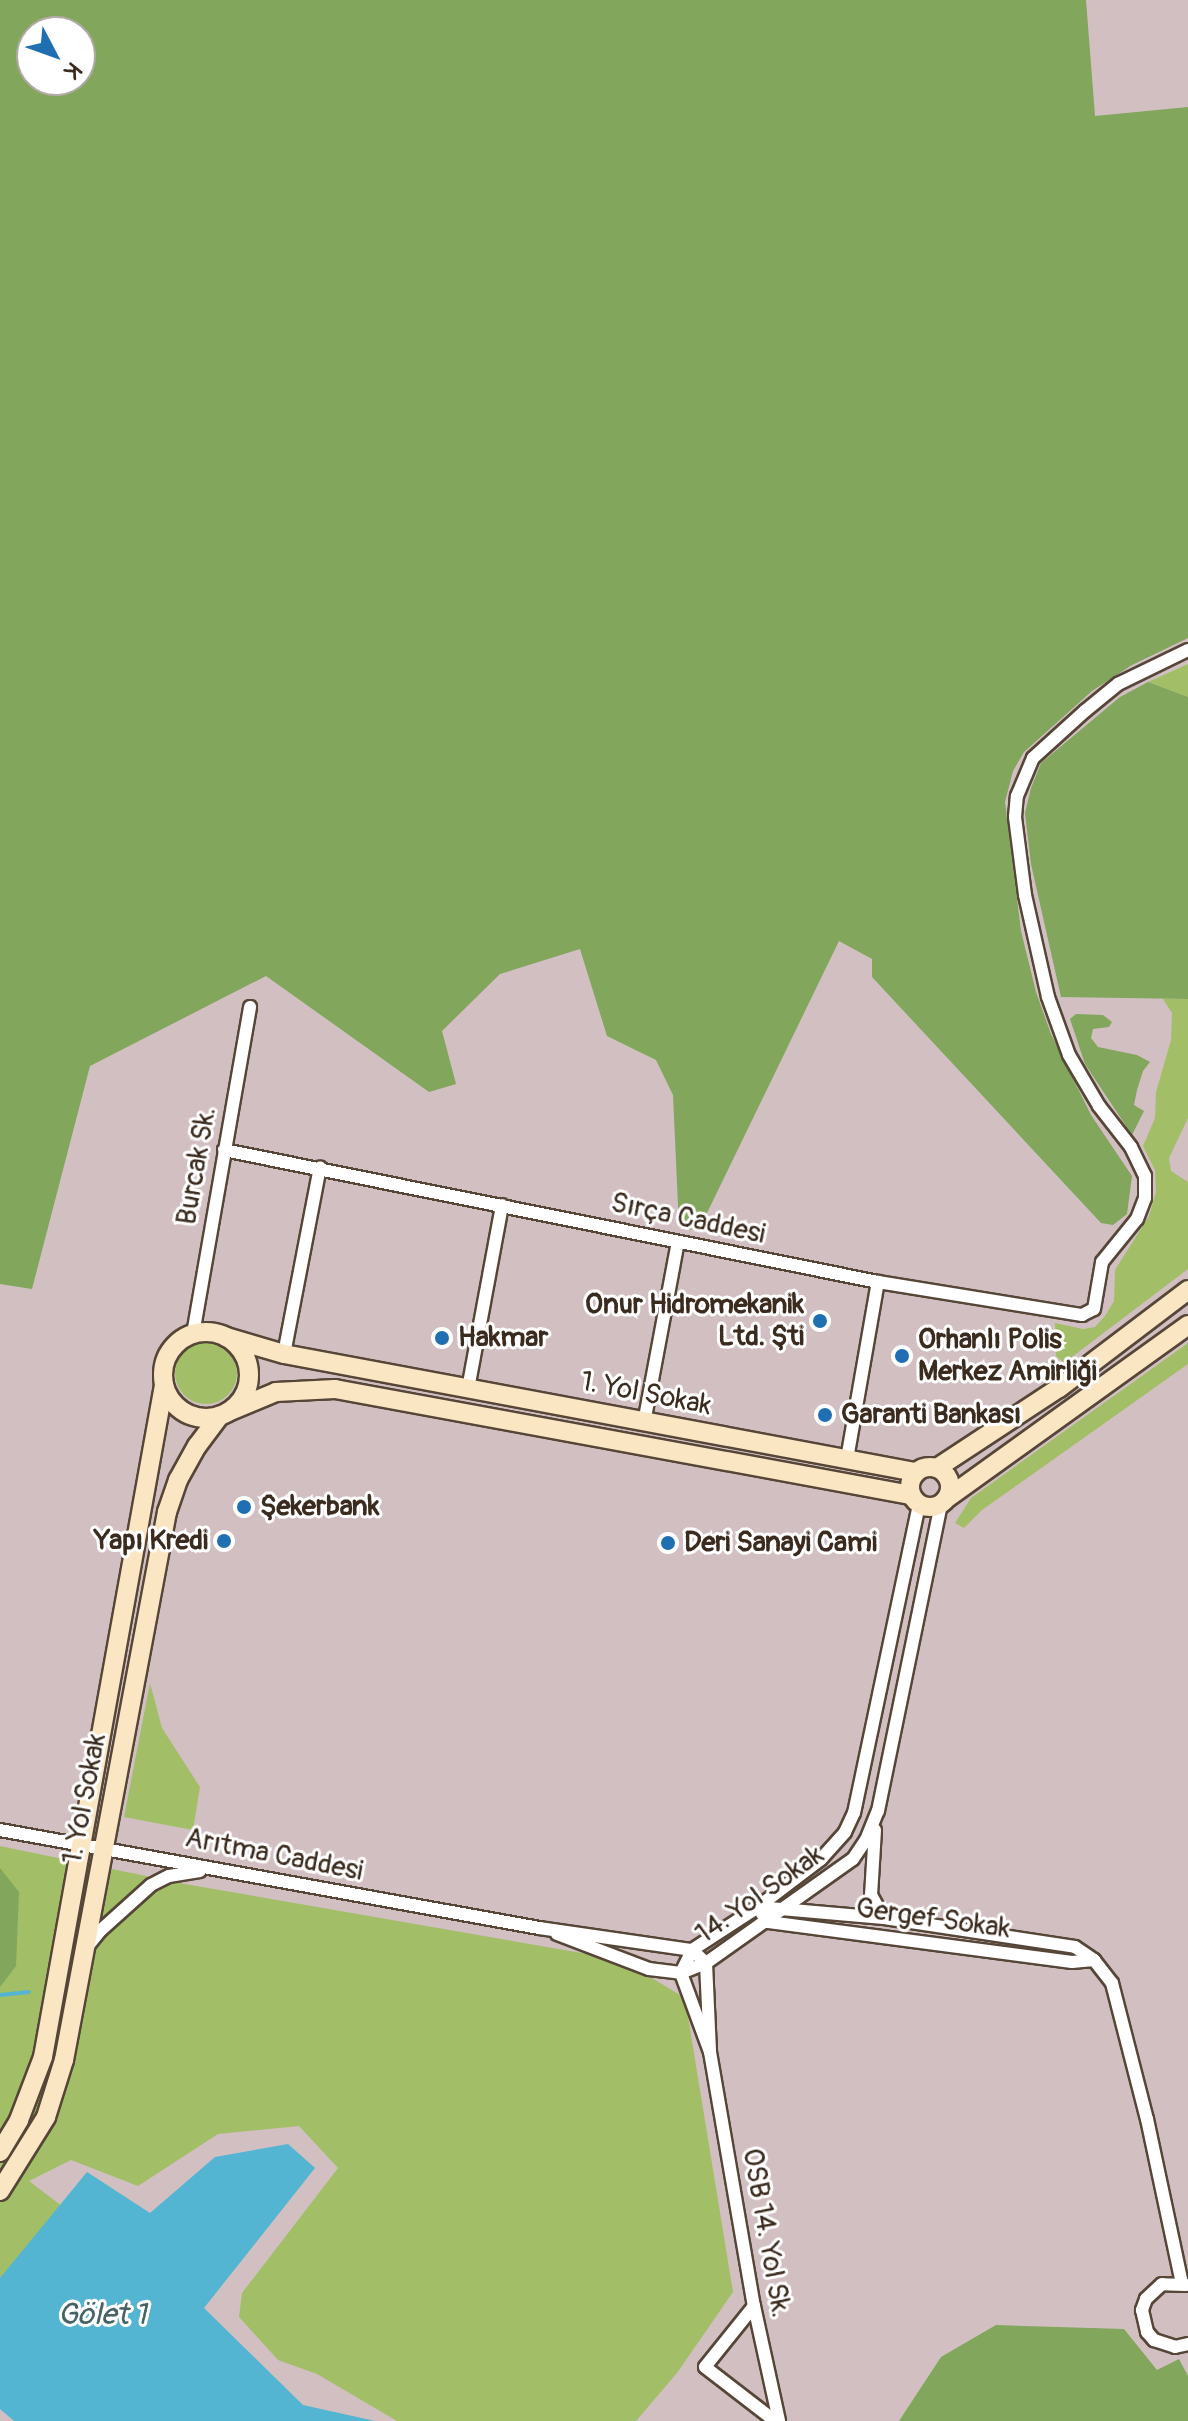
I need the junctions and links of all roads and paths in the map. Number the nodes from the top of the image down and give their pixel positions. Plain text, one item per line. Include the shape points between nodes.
1 (1188, 650) edge
2 (250, 1007) dead end
3 (224, 1150) junction
4 (320, 1167) junction
5 (502, 1205) junction
6 (678, 1242) junction
7 (878, 1282) junction
8 (1188, 1290) edge
9 (1188, 1325) edge
10 (193, 1334) junction
11 (226, 1337) junction
12 (284, 1354) junction
13 (164, 1385) junction
14 (1059, 1388) junction
15 (468, 1389) junction
16 (1072, 1409) junction
17 (224, 1414) junction
18 (644, 1423) junction
19 (847, 1459) junction
20 (937, 1468) junction
21 (915, 1472) junction
22 (915, 1500) junction
23 (944, 1502) junction
24 (878, 1811) junction
25 (0, 1830) edge
26 (83, 1845) junction
27 (105, 1847) junction
28 (227, 1871) junction
29 (758, 1907) junction
30 (786, 1908) junction
31 (884, 1918) junction
32 (767, 1922) junction
33 (539, 1928) junction
34 (692, 1950) junction
35 (83, 1953) junction
36 (1094, 1960) junction
37 (706, 1963) junction
38 (681, 1973) junction
39 (710, 2052) junction
40 (0, 2152) edge
41 (0, 2191) edge
42 (1185, 2284) edge
43 (754, 2306) junction
44 (1188, 2344) edge
45 (777, 2421) edge

1 - 7 street, Sırça Caddesi via 1118,684 1085,711 1033,758 1017,796 1025,895 1048,997 1069,1055 1145,1176 1145,1198 1137,1219 1102,1262 1094,1309 1082,1315
2 - 3 street, Burcak Sk.
3 - 4 street, Sırça Caddesi
3 - 10 street, Burcak Sk.
4 - 5 street, Sırça Caddesi
4 - 12 street
5 - 6 street, Sırça Caddesi
5 - 15 street
6 - 7 street, Sırça Caddesi
6 - 18 street
7 - 19 street
8 - 14 main road, 1. Yol Sokak
9 - 16 main road
10 - 11 main road, 1. Yol Sokak
10 - 13 main road, 1. Yol Sokak via 181,1339 165,1360
11 - 12 main road, 1. Yol Sokak
11 - 17 main road, 1. Yol Sokak via 237,1345 249,1369 244,1396
12 - 15 main road, 1. Yol Sokak
13 - 17 main road via 170,1399 192,1416
13 - 26 main road, 1. Yol Sokak
14 - 16 main road
14 - 20 main road, 1. Yol Sokak
15 - 18 main road, 1. Yol Sokak
16 - 23 main road
17 - 22 main road, 1. Yol Sokak via 276,1392 335,1389
17 - 27 main road, 1. Yol Sokak via 197,1446 167,1512
18 - 19 main road, 1. Yol Sokak
19 - 21 main road, 1. Yol Sokak
20 - 21 main road, 1. Yol Sokak
20 - 23 main road via 949,1481
21 - 22 main road via 909,1483
22 - 23 main road, 1. Yol Sokak via 930,1507
22 - 29 street, 14. Yol Sokak via 854,1813 835,1847
23 - 24 street, 14. Yol Sokak
24 - 30 street, 14. Yol Sokak via 853,1859
24 - 31 street, Gergef Sokak via 870,1883 874,1904
25 - 26 street, Arıtma Caddesi
26 - 27 street, Arıtma Caddesi
26 - 40 main road, 1. Yol Sokak via 43,2057 19,2120
27 - 28 street, Arıtma Caddesi
27 - 35 main road, 1. Yol Sokak
28 - 33 street, Arıtma Caddesi
28 - 35 street via 187,1871 151,1885
29 - 30 street, Gergef Sokak
29 - 32 street
29 - 34 street, 14. Yol Sokak
30 - 31 street, Gergef Sokak
30 - 32 street, 14. Yol Sokak
31 - 36 street, Gergef Sokak via 1075,1947
32 - 36 street, Gergef Sokak via 1072,1962
32 - 37 street, 14. Yol Sokak
33 - 34 street, 14. Yol Sokak
33 - 38 street, 14. Yol Sokak via 649,1969
34 - 37 street
34 - 38 street
35 - 41 main road, 1. Yol Sokak via 55,2091 30,2147
36 - 42 street via 1112,1983
37 - 38 street, 14. Yol Sokak
37 - 39 street
38 - 39 street
39 - 43 street, OSB 14. Yol Sk.
42 - 44 street via 1162,2284 1153,2290 1142,2321 1164,2346
43 - 45 street, OSB 14. Yol Sk.
43 - 45 street via 705,2367

